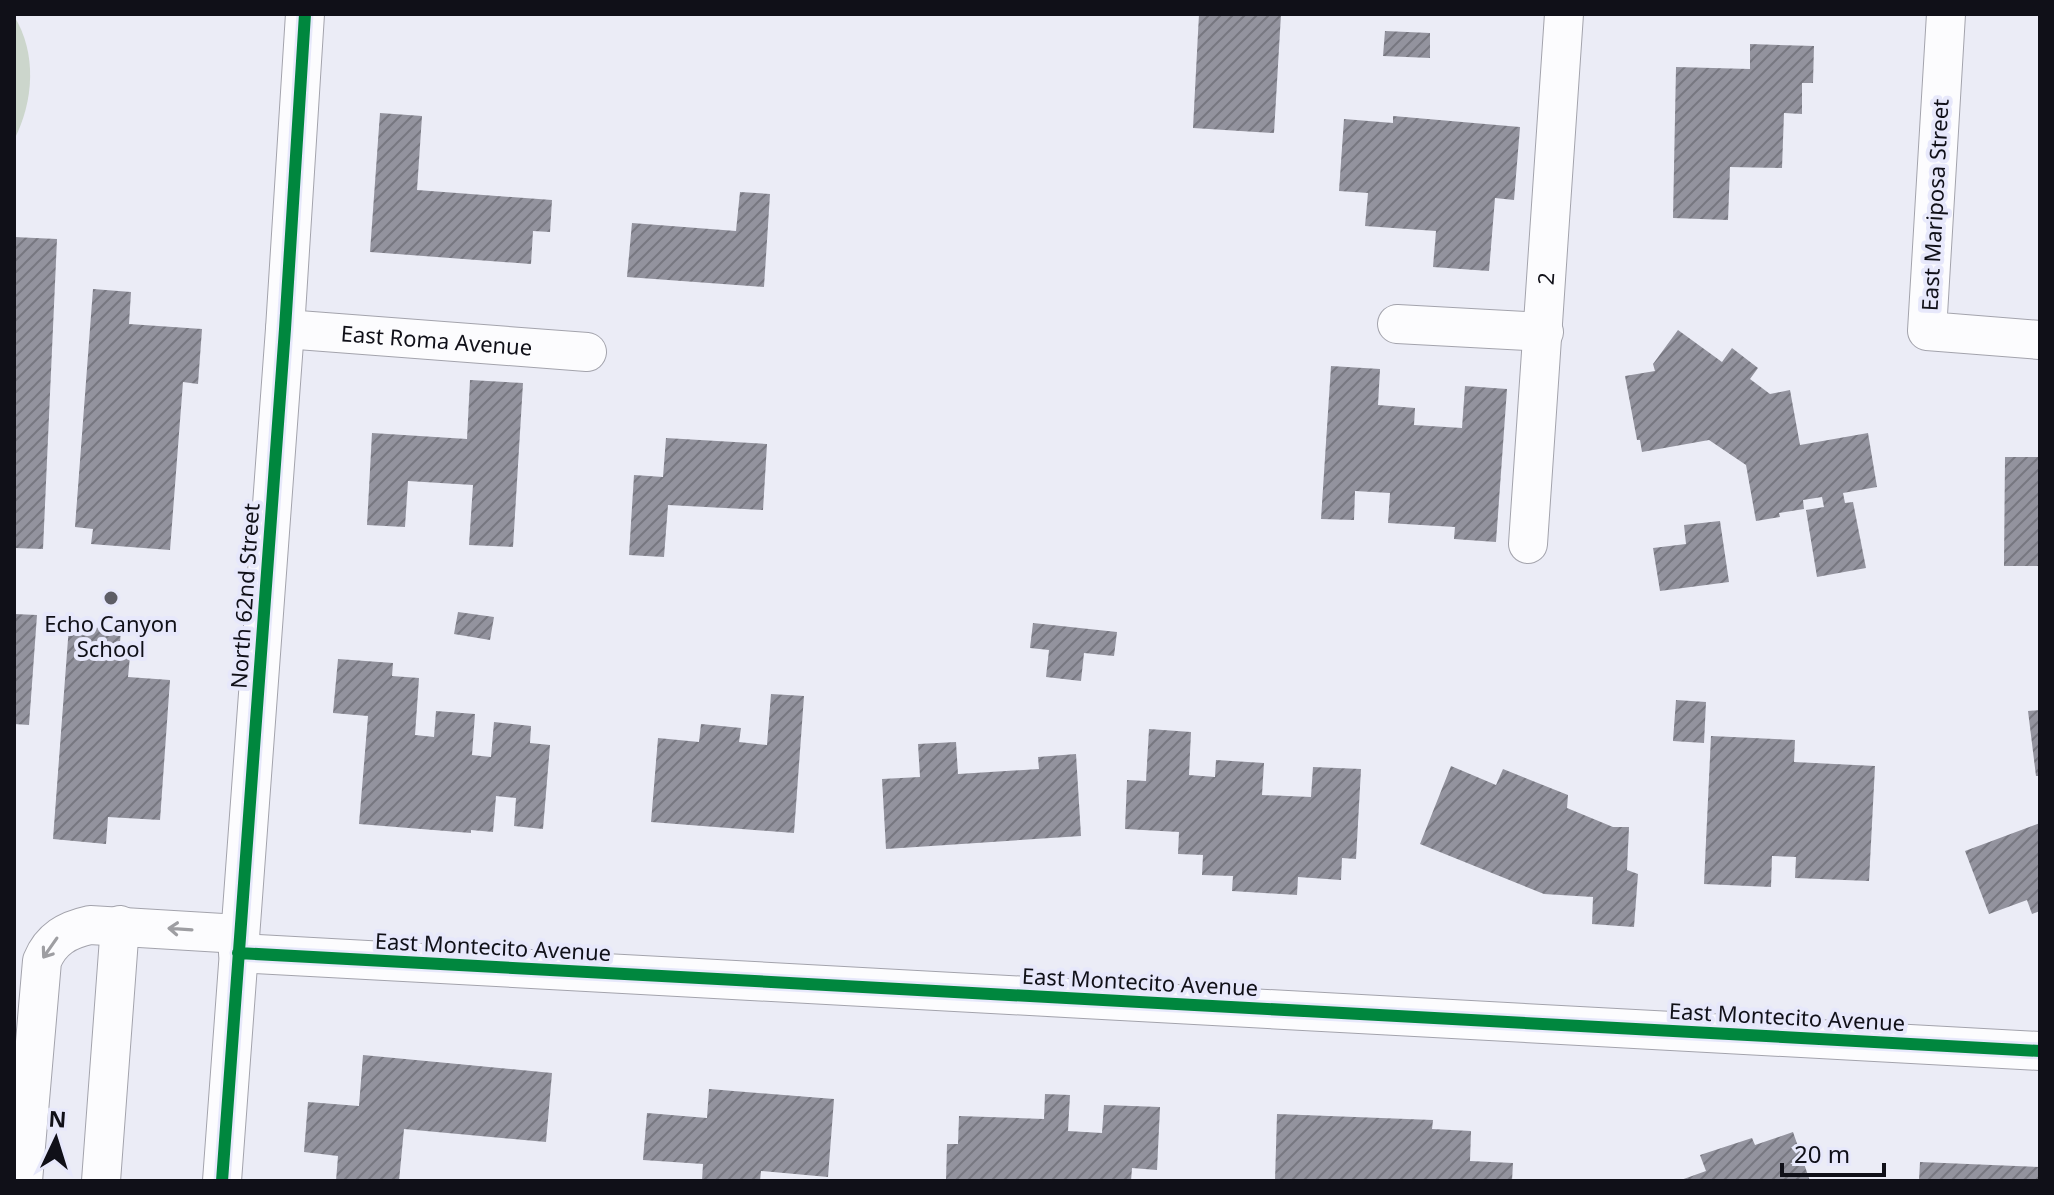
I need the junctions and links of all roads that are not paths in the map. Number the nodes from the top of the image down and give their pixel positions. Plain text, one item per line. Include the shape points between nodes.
1 (305, 14) edge
2 (1564, 14) edge
3 (1946, 14) edge
4 (1397, 324) dead end
5 (285, 329) junction
6 (1544, 332) junction
7 (2040, 340) edge
8 (587, 352) dead end
9 (1528, 544) dead end
10 (120, 925) junction
11 (239, 944) junction
12 (2040, 1051) edge
13 (23, 1181) edge
14 (101, 1181) edge
15 (222, 1181) edge

1 - 5 street, North 62nd Street
2 - 6 street, 2
3 - 7 street, East Mariposa Street via 1927,331
4 - 6 street
5 - 8 street, East Roma Avenue
5 - 11 street, North 62nd Street
6 - 9 street, 2
11 -> 10 street, East Montecito Avenue
10 -> 13 street, East Montecito Avenue via 90,925 68,932 48,946 42,961
10 - 14 street
11 - 12 street, East Montecito Avenue
11 - 15 street, North 62nd Street

